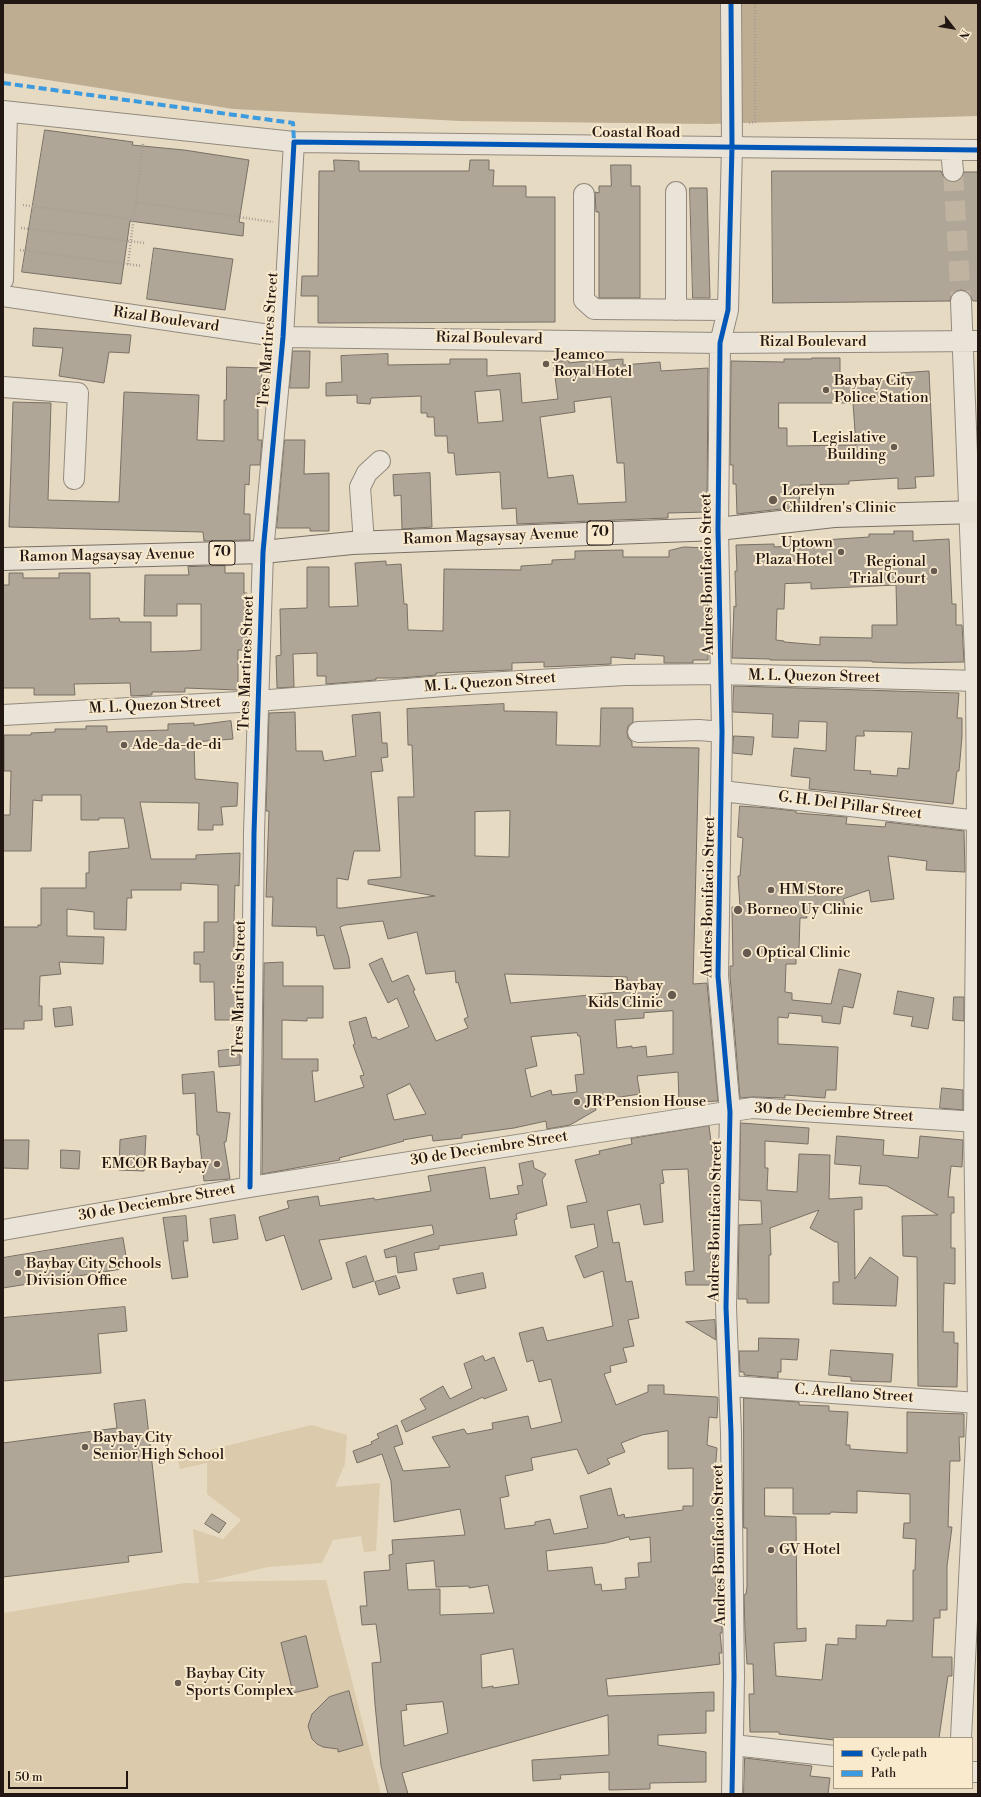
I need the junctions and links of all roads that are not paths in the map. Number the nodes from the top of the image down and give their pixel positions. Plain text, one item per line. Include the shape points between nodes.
1 (731, 3) edge
2 (5, 111) edge
3 (732, 136) junction
4 (294, 142) junction
5 (951, 150) junction
6 (978, 150) edge
7 (953, 172) tunnel mouth
8 (676, 192) dead end
9 (584, 194) dead end
10 (4, 248) edge
11 (3, 280) edge
12 (3, 296) edge
13 (961, 301) tunnel mouth
14 (676, 310) junction
15 (728, 310) junction
16 (283, 337) junction
17 (971, 341) edge
18 (720, 343) junction
19 (3, 387) edge
20 (380, 461) dead end
21 (74, 479) dead end
22 (973, 513) edge
23 (718, 529) junction
24 (364, 543) junction
25 (263, 552) junction
26 (3, 558) edge
27 (722, 674) junction
28 (977, 681) edge
29 (257, 701) junction
30 (3, 715) edge
31 (638, 732) dead end
32 (722, 732) junction
33 (722, 790) junction
34 (978, 821) edge
35 (730, 1112) junction
36 (976, 1122) edge
37 (250, 1187) junction
38 (3, 1230) edge
39 (730, 1386) junction
40 (978, 1403) edge
41 (961, 1737) edge
42 (732, 1744) junction
43 (833, 1756) edge
44 (732, 1794) edge

1 - 3 street, Andres Bonifacio Street
2 - 4 street, Coastal Road
2 - 10 street
3 - 4 street, Coastal Road
3 - 5 street, Coastal Road
3 - 15 street, Andres Bonifacio Street
4 - 16 street, Tres Martires Street
5 - 6 street, Coastal Road
5 - 7 street
8 - 14 street
9 - 14 street via 584,300 594,309
10 - 11 street
12 - 16 street, Rizal Boulevard
13 - 17 street
14 - 15 street
15 - 18 street, Andres Bonifacio Street
16 - 18 street, Rizal Boulevard
16 - 25 street, Tres Martires Street
17 - 18 street, Rizal Boulevard
17 - 22 street
18 - 23 street, Andres Bonifacio Street
19 - 21 street via 78,393
20 - 24 street via 367,473 360,487
22 - 23 main road, Ramon Magsaysay Avenue / 70 via 834,516
22 - 28 street
23 - 24 main road, Ramon Magsaysay Avenue / 70
23 - 27 street, Andres Bonifacio Street
24 - 25 main road, Ramon Magsaysay Avenue / 70
25 - 26 main road, Ramon Magsaysay Avenue / 70
25 - 29 street, Tres Martires Street
27 - 28 street, M. L. Quezon Street
27 - 29 street, M. L. Quezon Street via 625,675 511,681
27 - 32 street, Andres Bonifacio Street
28 - 34 street
29 - 30 street, M. L. Quezon Street
29 - 37 street, Tres Martires Street
31 - 32 street
32 - 33 street, Andres Bonifacio Street
33 - 34 street, G. H. Del Pillar Street
33 - 35 street, Andres Bonifacio Street via 718,976
34 - 36 street
35 - 36 street, 30 de Deciembre Street via 752,1108
35 - 37 street, 30 de Deciembre Street
35 - 39 street, Andres Bonifacio Street via 726,1307
36 - 40 street
37 - 38 street, 30 de Deciembre Street
39 - 40 street, C. Arellano Street
39 - 42 street, Andres Bonifacio Street via 734,1661
40 - 41 street
42 - 43 street
42 - 44 street, Andres Bonifacio Street

